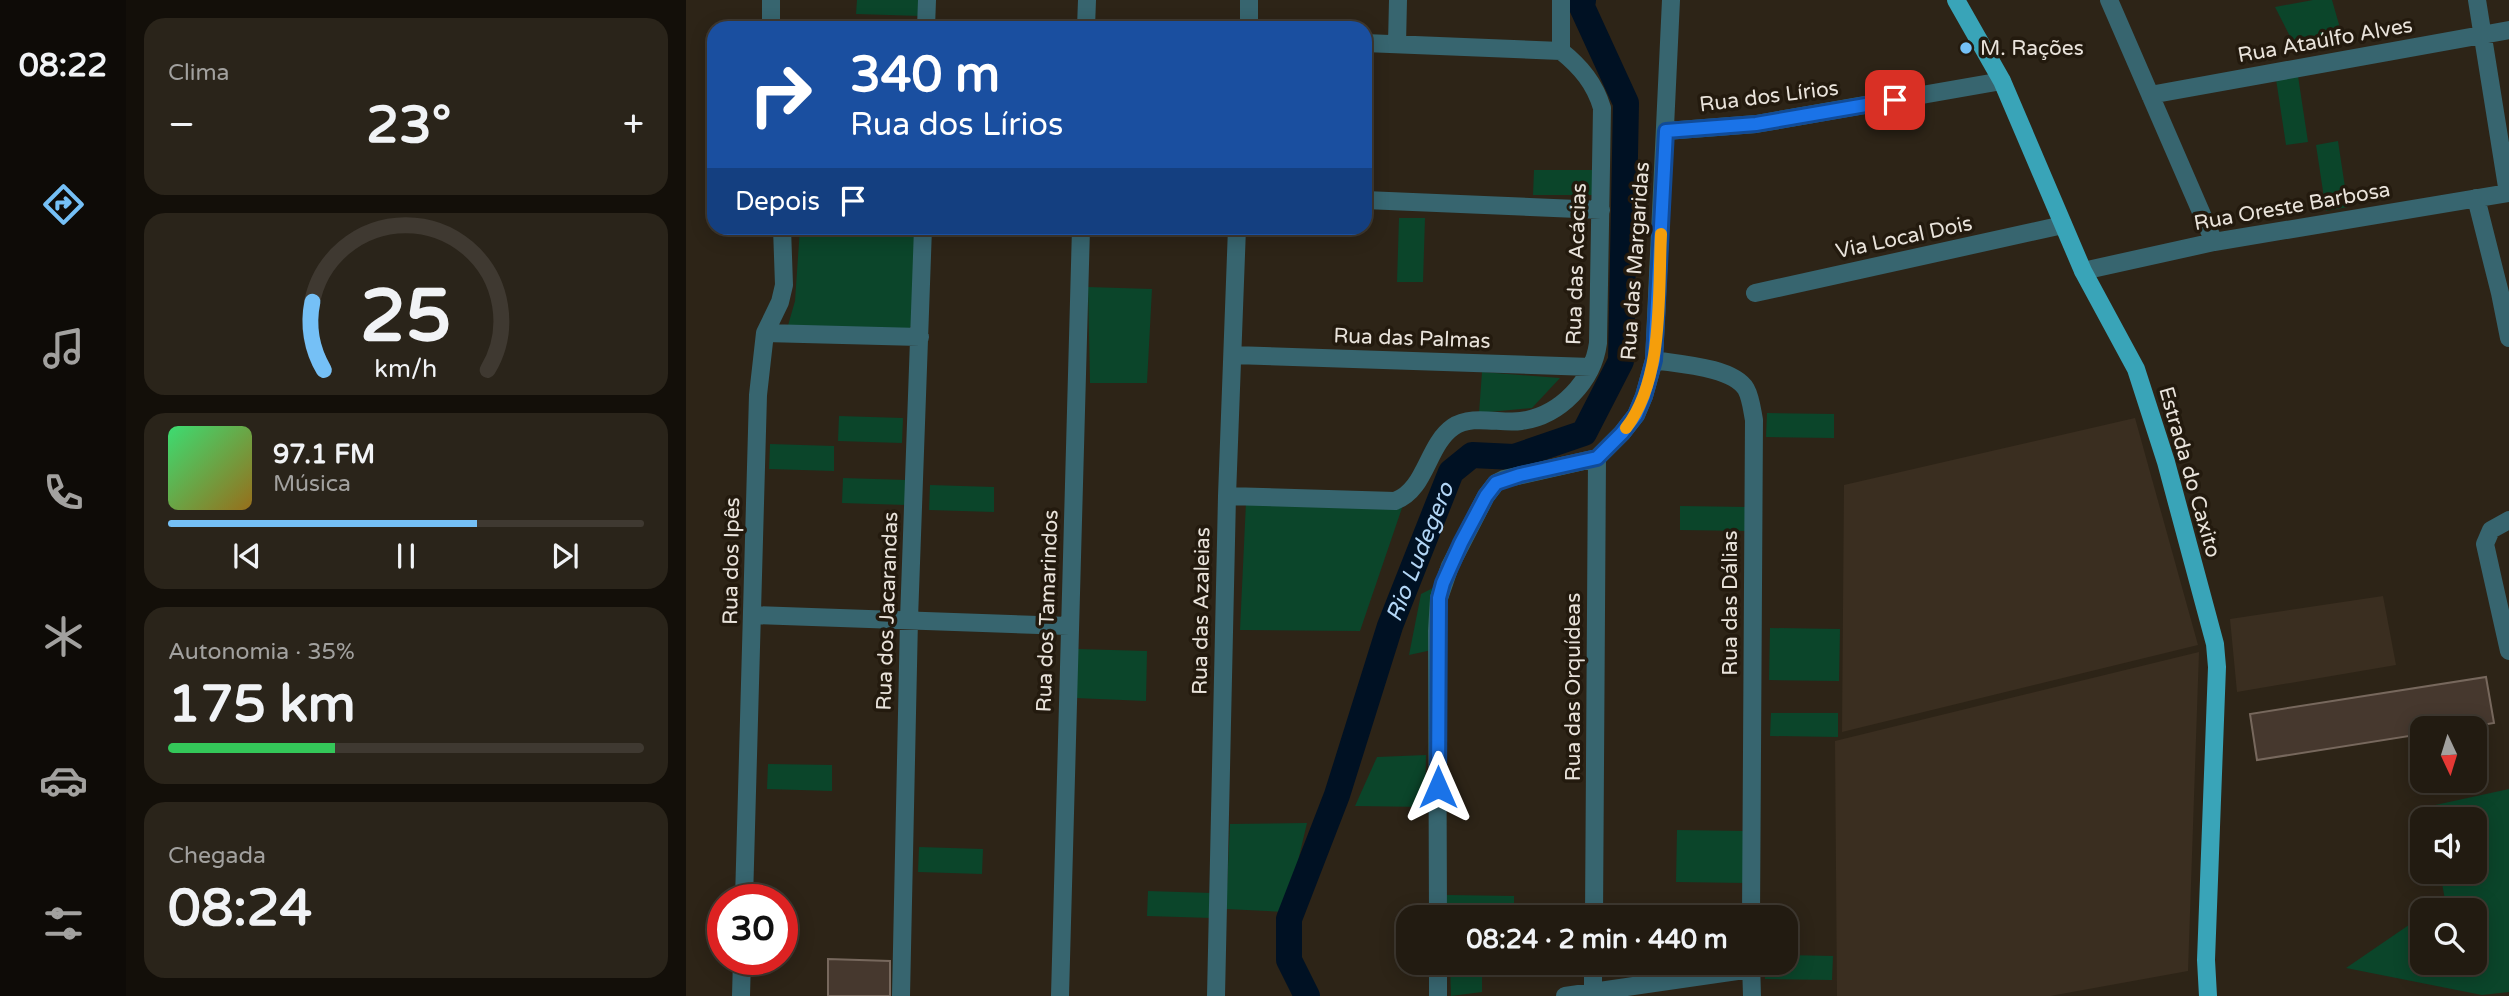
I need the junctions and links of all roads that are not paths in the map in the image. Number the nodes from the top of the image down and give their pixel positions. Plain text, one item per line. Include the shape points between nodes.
1 (771, 0) edge
2 (927, 0) edge
3 (1087, 0) edge
4 (1249, 0) edge
5 (1398, 0) edge
6 (1561, 0) edge
7 (1671, 0) edge
8 (1956, 0) edge
9 (2109, 0) edge
10 (2477, 0) edge
11 (771, 21) edge
12 (926, 21) edge
13 (1086, 21) edge
14 (1249, 21) edge
15 (2509, 30) edge
16 (2482, 35) junction
17 (1372, 43) edge
18 (1397, 44) junction
19 (1561, 51) junction
20 (2002, 81) junction
21 (2150, 95) junction
22 (1666, 131) junction
23 (2508, 193) edge
24 (2476, 198) junction
25 (1372, 200) edge
26 (1601, 210) junction
27 (2063, 225) junction
28 (782, 235) edge
29 (923, 235) edge
30 (1081, 235) edge
31 (1237, 235) edge
32 (2214, 242) junction
33 (2083, 271) junction
34 (2505, 292) edge
35 (1755, 293) dead end
36 (765, 333) junction
37 (920, 337) junction
38 (2509, 338) edge
39 (1233, 355) junction
40 (1654, 360) junction
41 (1591, 367) junction
42 (1597, 458) junction
43 (1227, 496) junction
44 (2509, 520) edge
45 (753, 615) junction
46 (909, 619) junction
47 (1069, 626) junction
48 (2509, 651) edge
49 (745, 884) edge
50 (1438, 905) edge
51 (1594, 905) edge
52 (1751, 905) edge
53 (742, 975) edge
54 (1438, 975) edge
55 (1593, 975) edge
56 (1692, 975) edge
57 (1751, 975) edge
58 (1593, 992) junction
59 (741, 996) edge
60 (901, 996) edge
61 (1060, 996) edge
62 (1216, 996) edge
63 (1438, 996) edge
64 (1565, 996) edge
65 (1752, 996) edge
66 (2208, 996) edge

1 - 11 street
2 - 12 street
3 - 13 street
4 - 14 street
5 - 18 street
6 - 19 street
7 - 22 street, Rua das Margaridas
8 - 20 main road, Estrada do Caxito
9 - 21 street
10 - 16 street
15 - 16 street, Rua Ataúlfo Alves
16 - 21 street, Rua Ataúlfo Alves
16 - 23 street
17 - 18 street
18 - 19 street
19 - 26 street, Rua das Acácias via 1586,75 1602,108
20 - 22 street, Rua dos Lírios via 1756,124
20 - 27 main road, Estrada do Caxito
21 - 32 street
22 - 40 street, Rua das Margaridas
23 - 24 street, Rua Oreste Barbosa
24 - 32 street, Rua Oreste Barbosa
24 - 34 street
25 - 26 street
26 - 41 street, Rua das Acácias via 1600,325
27 - 33 main road, Estrada do Caxito
27 - 35 street, Via Local Dois
28 - 36 street, Rua dos Ipês via 784,285
29 - 37 street, Rua dos Jacarandas
30 - 47 street, Rua dos Tamarindos
31 - 39 street, Rua das Azaleias
32 - 33 street, Rua Oreste Barbosa
33 - 66 main road, Estrada do Caxito via 2136,369 2215,644
34 - 38 street
36 - 37 street
36 - 45 street, Rua dos Ipês via 758,395
37 - 46 street, Rua dos Jacarandas
39 - 41 street, Rua das Palmas
39 - 43 street, Rua das Azaleias
40 - 42 street, Rua das Margaridas via 1636,415
40 - 52 street, Rua das Dálias via 1731,376 1747,390 1751,404
41 - 43 street, Rua das Acácias via 1574,393 1545,415 1522,421 1467,421 1452,427 1408,494 1395,501
42 - 50 street via 1496,483 1443,583 1437,631
42 - 51 street, Rua das Orquídeas
43 - 62 street, Rua das Azaleias
44 - 48 street via 2491,530 2485,544
45 - 46 street
45 - 49 street, Rua dos Ipês
46 - 47 street
46 - 60 street, Rua dos Jacarandas
47 - 61 street, Rua dos Tamarindos
53 - 59 street
54 - 63 street
55 - 58 street
56 - 58 street
57 - 65 street
58 - 64 street

